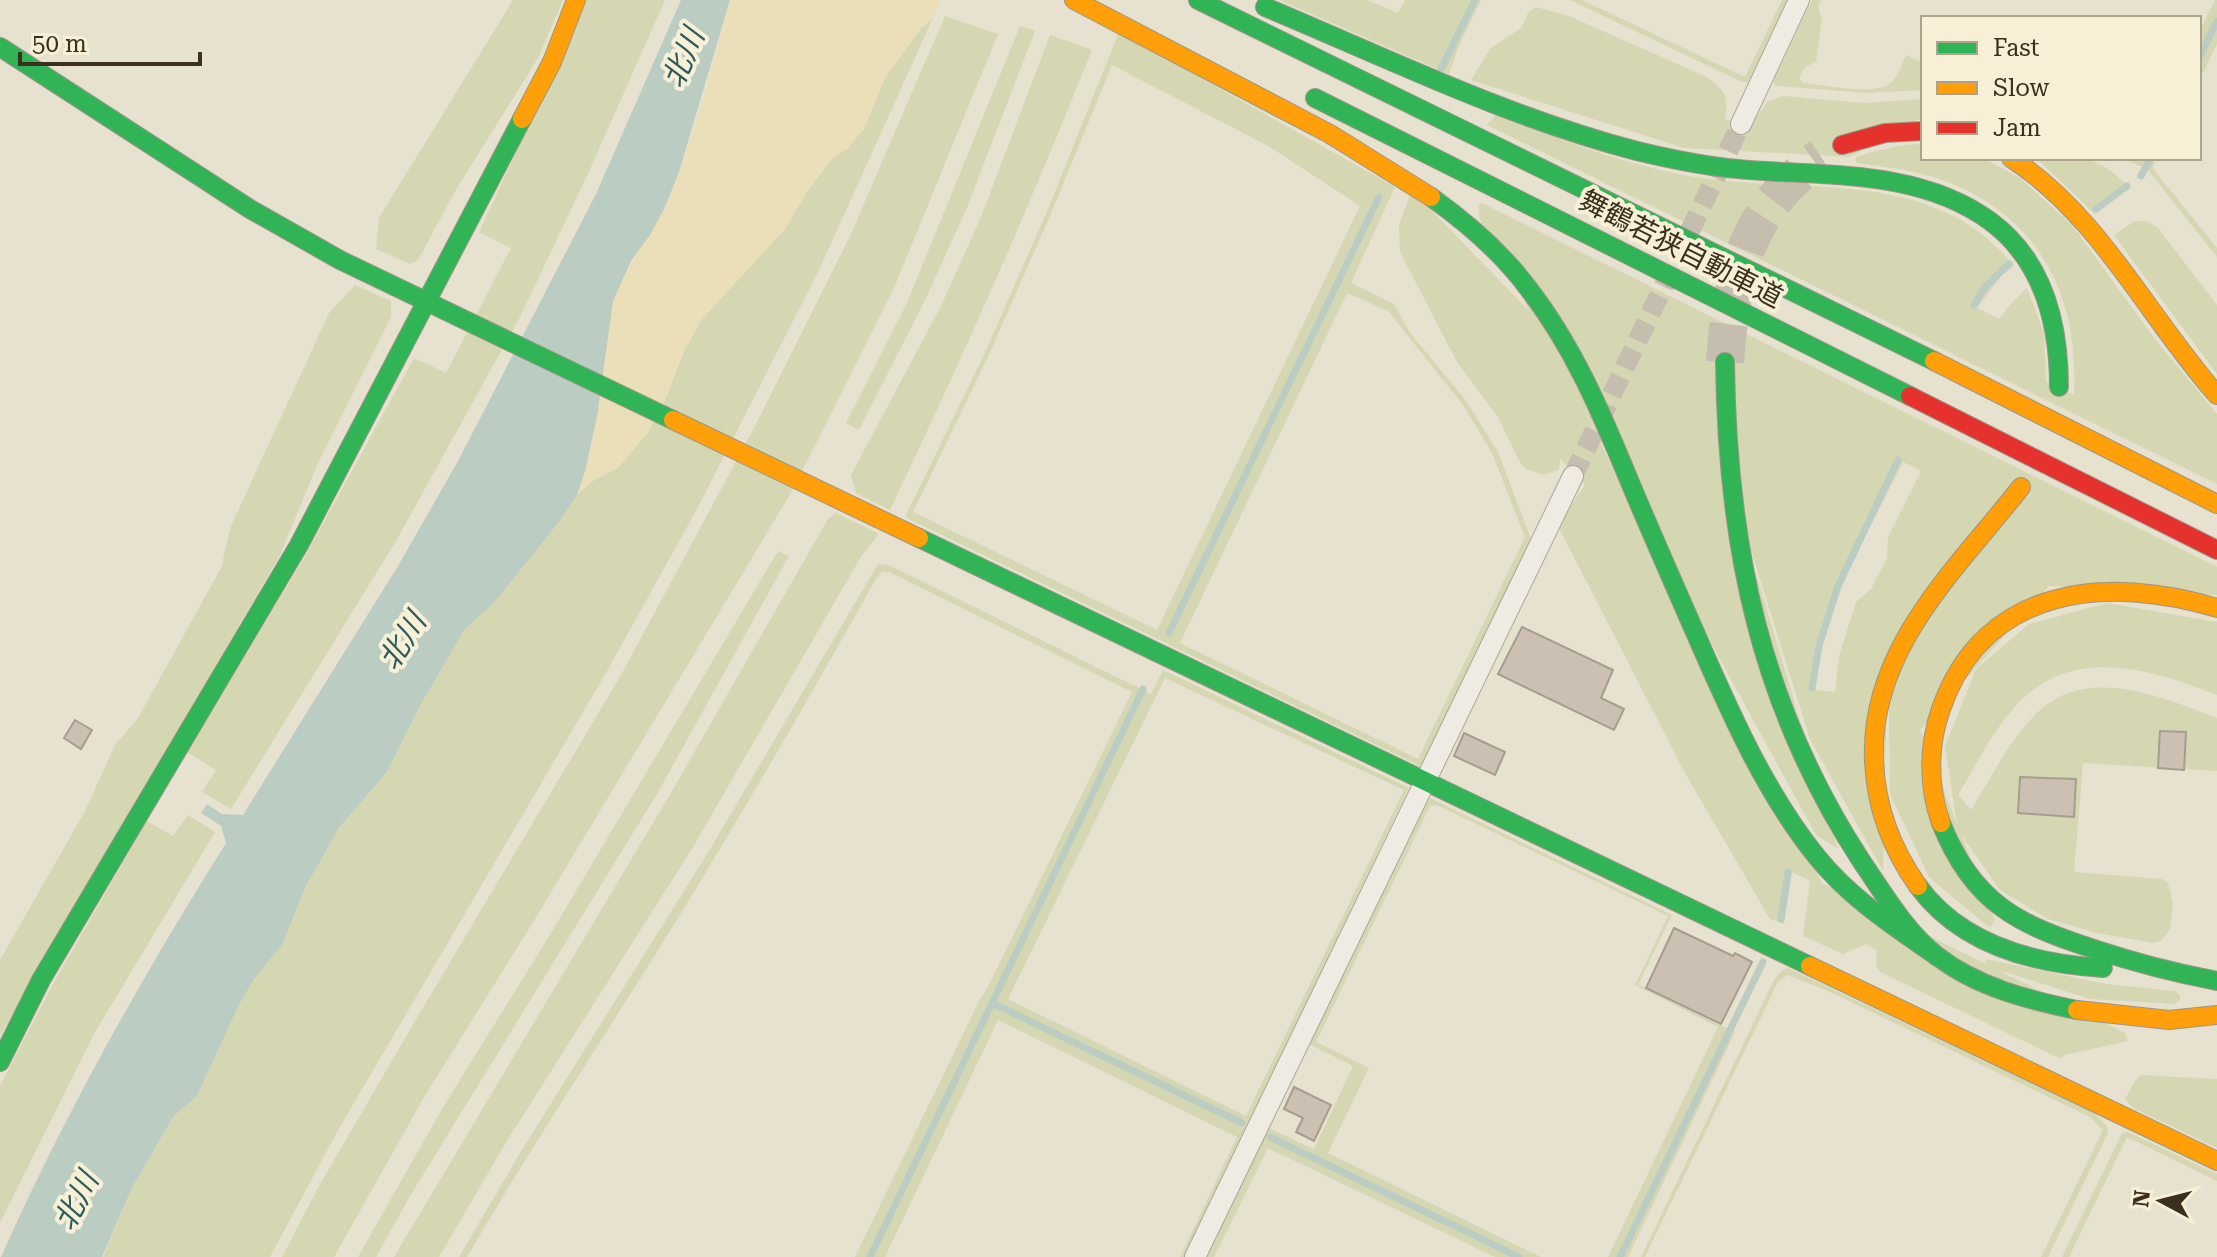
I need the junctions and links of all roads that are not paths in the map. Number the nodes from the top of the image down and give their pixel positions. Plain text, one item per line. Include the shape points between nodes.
1 (576, 0) edge
2 (1074, 0) edge
3 (1198, 0) edge
4 (1248, 0) edge
5 (1799, 0) edge
6 (0, 47) edge
7 (1298, 90) dead end
8 (1741, 124) tunnel mouth
9 (1921, 131) edge
10 (1842, 145) dead end
11 (2014, 160) edge
12 (426, 301) junction
13 (1725, 362) tunnel mouth
14 (2059, 387) dead end
15 (2217, 395) edge
16 (1573, 476) tunnel mouth
17 (2021, 487) dead end
18 (2217, 504) edge
19 (2217, 550) edge
20 (2217, 608) edge
21 (1426, 781) junction
22 (1938, 957) junction
23 (2166, 972) junction
24 (2217, 981) edge
25 (2217, 1015) edge
26 (0, 1062) edge
27 (2217, 1161) edge
28 (1195, 1257) edge

1 - 12 main road via 552,62
2 - 22 main road via 1279,105 1420,189 1509,265 1562,337 1595,398 1744,739 1801,837 1858,899
3 - 18 main road, 舞鶴若狭自動車道
4 - 14 main road via 1584,135 1659,156 1736,169 1872,178 1926,190 1967,207 2005,234 2037,276 2056,325
5 - 8 street
6 - 12 main road via 250,209
7 - 19 main road, 舞鶴若狭自動車道
9 - 10 main road via 1885,133
11 - 15 main road via 2078,214
12 - 21 main road
12 - 26 main road via 299,545 41,980
13 - 22 main road via 1732,514 1745,587 1769,670 1841,830 1907,926
16 - 21 street
17 - 23 main road via 1932,598 1889,671 1872,740 1875,794 1883,823 1895,851 1929,899 1948,918 1994,946 2036,961
20 - 23 main road via 2113,590 2070,595 2026,610 1992,632 1962,666 1948,687 1932,735 1935,809 1953,854 1983,894 2043,932
21 - 27 main road
21 - 28 street
22 - 25 main road via 1995,986 2060,1006 2170,1020
23 - 24 main road

